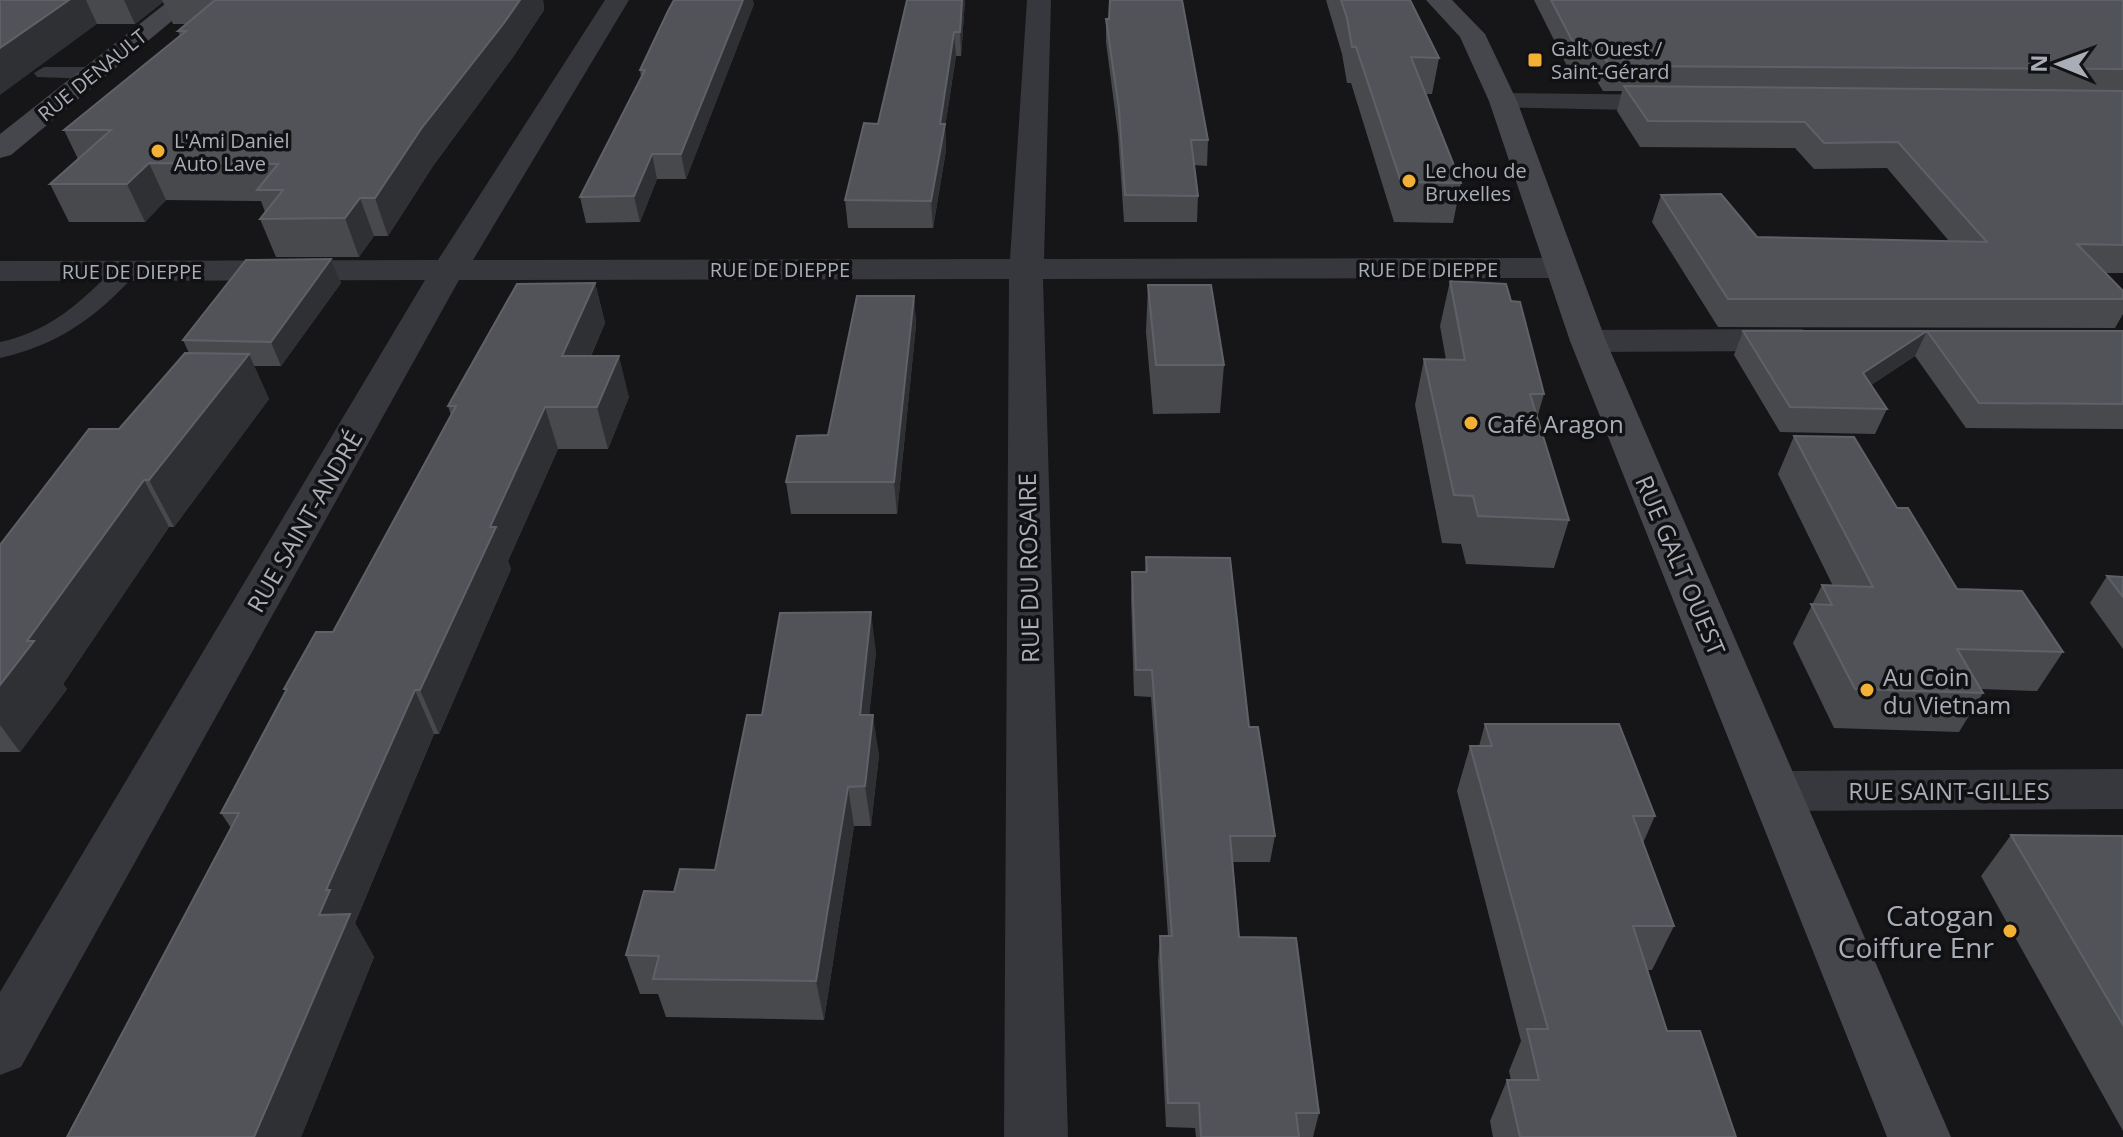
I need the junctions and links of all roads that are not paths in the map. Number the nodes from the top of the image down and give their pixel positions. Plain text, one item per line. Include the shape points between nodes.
1 (185, 0) edge
2 (617, 0) edge
3 (1039, 0) edge
4 (1456, 5) edge
5 (44, 73) dead end
6 (95, 73) junction
7 (1503, 101) junction
8 (1714, 103) edge
9 (0, 149) edge
10 (1559, 268) junction
11 (1028, 269) junction
12 (448, 270) junction
13 (0, 271) edge
14 (125, 271) junction
15 (1588, 341) junction
16 (1840, 341) edge
17 (0, 350) edge
18 (2123, 789) edge
19 (1775, 791) junction
20 (0, 1047) edge
21 (1036, 1137) edge
22 (1919, 1137) edge

1 - 6 main road, RUE DENAULT
2 - 12 street, RUE SAINT-ANDRÉ
3 - 11 street, RUE DU ROSAIRE
4 - 7 main road, RUE GALT OUEST
5 - 6 lane
6 - 9 main road, RUE DENAULT
7 - 8 street
7 - 10 main road, RUE GALT OUEST
10 - 11 street, RUE DE DIEPPE
10 - 15 main road, RUE GALT OUEST
11 - 12 street, RUE DE DIEPPE
11 - 21 street, RUE DU ROSAIRE
12 - 14 street, RUE DE DIEPPE
12 - 20 street, RUE SAINT-ANDRÉ
13 - 14 street, RUE DE DIEPPE
14 - 17 lane via 83,316 44,337
15 - 16 street
15 - 19 main road, RUE GALT OUEST
18 - 19 street, RUE SAINT-GILLES
19 - 22 main road, RUE GALT OUEST

